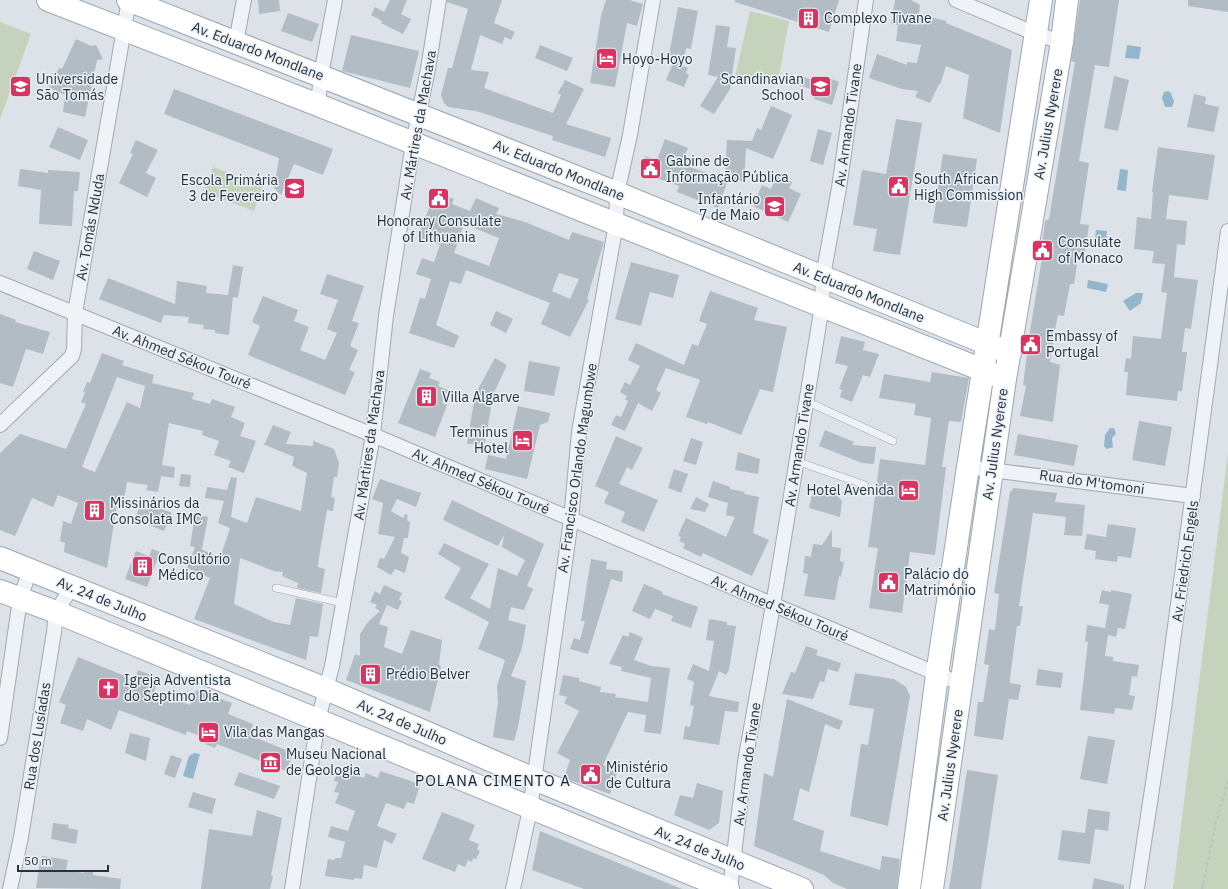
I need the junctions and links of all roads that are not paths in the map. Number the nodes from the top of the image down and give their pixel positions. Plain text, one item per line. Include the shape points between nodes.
1 (48, 0) edge
2 (129, 0) edge
3 (244, 0) edge
4 (335, 0) edge
5 (439, 0) edge
6 (654, 0) edge
7 (866, 0) edge
8 (956, 0) edge
9 (1041, 0) edge
10 (1067, 0) edge
11 (125, 29) junction
12 (1036, 34) junction
13 (236, 42) junction
14 (1062, 42) junction
15 (321, 75) junction
16 (318, 104) junction
17 (418, 114) junction
18 (413, 142) junction
19 (617, 193) junction
20 (616, 224) junction
21 (1228, 232) edge
22 (823, 276) junction
23 (0, 282) edge
24 (822, 306) junction
25 (75, 313) junction
26 (988, 345) junction
27 (1010, 352) junction
28 (983, 371) junction
29 (1005, 379) junction
30 (806, 401) junction
31 (0, 425) edge
32 (373, 435) junction
33 (893, 441) dead end
34 (796, 461) junction
35 (968, 467) junction
36 (991, 469) junction
37 (865, 485) dead end
38 (1193, 496) junction
39 (571, 520) junction
40 (0, 558) edge
41 (30, 570) junction
42 (72, 587) junction
43 (276, 588) dead end
44 (0, 591) edge
45 (20, 600) junction
46 (344, 603) junction
47 (773, 605) junction
48 (55, 622) junction
49 (16, 627) junction
50 (938, 675) junction
51 (961, 684) junction
52 (326, 689) junction
53 (0, 699) edge
54 (318, 720) junction
55 (0, 738) edge
56 (534, 779) junction
57 (530, 809) junction
58 (733, 862) junction
59 (10, 889) edge
60 (292, 889) edge
61 (513, 889) edge
62 (729, 889) edge
63 (802, 889) edge
64 (909, 889) edge
65 (932, 889) edge
66 (1137, 889) edge

1 - 11 main road, Av. Eduardo Mondlane
2 - 11 street, Av. Tomás Nduda
2 - 13 main road, Av. Eduardo Mondlane
3 - 13 street
4 - 15 street
5 - 17 street, Av. Mártires da Machava
6 - 19 street, Av. Francisco Orlando Magumbwe
7 - 22 street, Av. Armando Tivane via 839,188
8 - 12 street
9 - 12 main road, Av. Julius Nyerere
10 - 14 main road, Av. Julius Nyerere
11 - 16 main road, Av. Eduardo Mondlane
11 - 25 street, Av. Tomás Nduda
12 - 14 street
12 - 26 main road, Av. Julius Nyerere
13 - 15 main road, Av. Eduardo Mondlane
14 - 27 main road, Av. Julius Nyerere
15 - 16 street
15 - 17 main road, Av. Eduardo Mondlane
16 - 18 main road, Av. Eduardo Mondlane
17 - 18 street, Av. Mártires da Machava
17 - 19 main road, Av. Eduardo Mondlane
18 - 20 main road, Av. Eduardo Mondlane
18 - 32 street, Av. Mártires da Machava via 386,316
19 - 20 street, Av. Francisco Orlando Magumbwe
19 - 22 main road, Av. Eduardo Mondlane
20 - 24 main road, Av. Eduardo Mondlane
20 - 39 street, Av. Francisco Orlando Magumbwe via 579,432
21 - 38 street, Av. Friedrich Engels
22 - 24 street, Av. Armando Tivane
22 - 26 main road, Av. Eduardo Mondlane
23 - 25 street, Av. Ahmed Sékou Touré
24 - 28 main road, Av. Eduardo Mondlane
24 - 30 street, Av. Armando Tivane
25 - 31 street, Av. Tomás Nduda via 72,356
25 - 32 street, Av. Ahmed Sékou Touré
26 - 27 main road, Av. Eduardo Mondlane
26 - 28 main road, Av. Julius Nyerere
27 - 29 main road, Av. Julius Nyerere
28 - 29 main road, Av. Eduardo Mondlane
28 - 35 main road, Av. Julius Nyerere
29 - 36 main road, Av. Julius Nyerere
30 - 33 lane
30 - 34 street, Av. Armando Tivane
32 - 39 street, Av. Ahmed Sékou Touré
32 - 46 street, Av. Mártires da Machava
34 - 37 lane
34 - 47 street, Av. Armando Tivane
35 - 36 street, Rua do M'tomoni
35 - 50 main road, Av. Julius Nyerere
36 - 38 street, Rua do M'tomoni
36 - 51 main road, Av. Julius Nyerere
38 - 66 street, Av. Friedrich Engels via 1164,716
39 - 47 street, Av. Ahmed Sékou Touré
39 - 56 street, Av. Francisco Orlando Magumbwe
40 - 41 main road, Av. 24 de Julho
41 - 42 main road, Av. 24 de Julho
41 - 45 street
42 - 48 street, Rua dos Lusíadas
42 - 52 main road, Av. 24 de Julho
43 - 46 lane
44 - 45 main road
45 - 48 main road, Av. 24 de Julho
45 - 49 street
46 - 52 street, Av. Mártires da Machava
47 - 50 street, Av. Ahmed Sékou Touré
47 - 58 street, Av. Armando Tivane via 745,762
48 - 54 main road, Av. 24 de Julho
48 - 59 street, Rua dos Lusíadas
49 - 53 lane via 9,634
49 - 55 street
50 - 51 street, Av. Ahmed Sékou Touré
50 - 64 main road, Av. Julius Nyerere
51 - 65 main road, Av. Julius Nyerere
52 - 54 street, Av. Mártires da Machava
52 - 56 main road, Av. 24 de Julho
54 - 57 main road, Av. 24 de Julho
54 - 60 street, Av. Mártires da Machava
56 - 57 street, Av. Francisco Orlando Magumbwe
56 - 58 main road, Av. 24 de Julho
57 - 61 street, Av. Francisco Orlando Magumbwe
57 - 62 main road, Av. 24 de Julho
58 - 62 street, Av. Armando Tivane
58 - 63 main road, Av. 24 de Julho

